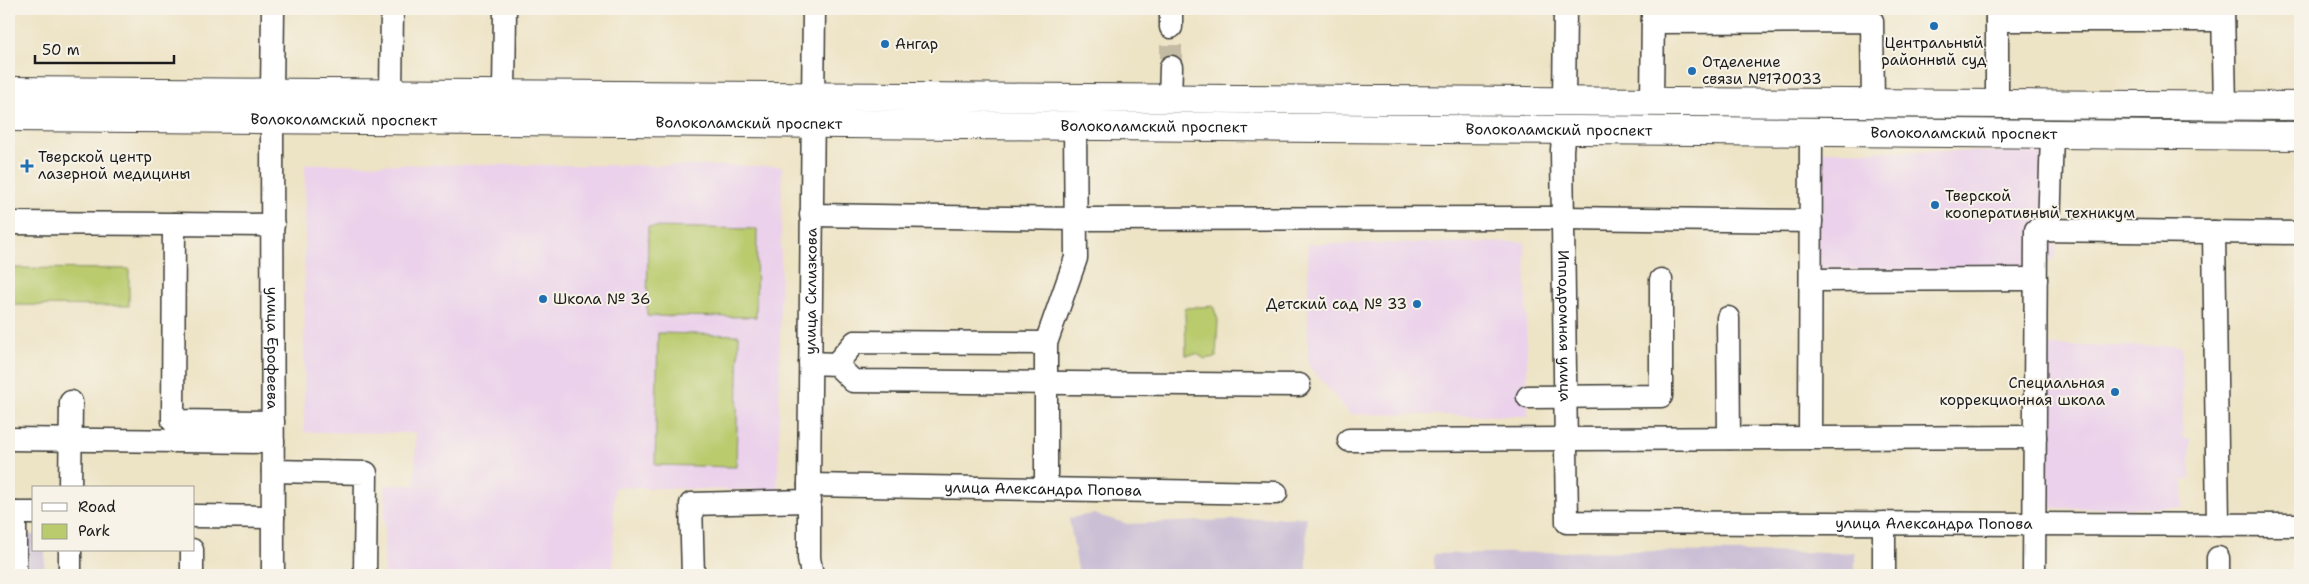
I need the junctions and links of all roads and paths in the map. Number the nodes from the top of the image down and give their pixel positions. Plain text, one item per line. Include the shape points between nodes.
1 (273, 9) edge
2 (392, 9) edge
3 (505, 9) edge
4 (814, 9) edge
5 (1565, 9) edge
6 (1997, 14) edge
7 (2223, 14) edge
8 (1653, 15) edge
9 (1170, 67) tunnel mouth
10 (9, 91) edge
11 (272, 93) junction
12 (391, 94) junction
13 (504, 94) junction
14 (814, 96) junction
15 (1170, 99) junction
16 (1564, 102) junction
17 (1652, 102) junction
18 (1873, 104) junction
19 (1997, 104) junction
20 (2224, 106) junction
21 (2300, 106) edge
22 (9, 118) edge
23 (272, 120) junction
24 (814, 124) junction
25 (1075, 126) junction
26 (1564, 130) junction
27 (1811, 132) junction
28 (2052, 134) junction
29 (2300, 136) edge
30 (811, 215) junction
31 (1563, 218) junction
32 (1076, 219) junction
33 (1811, 221) junction
34 (9, 223) edge
35 (174, 224) junction
36 (273, 225) junction
37 (2049, 230) junction
38 (2214, 232) junction
39 (2300, 232) edge
40 (2036, 279) junction
41 (1661, 280) dead end
42 (1811, 280) junction
43 (1728, 318) dead end
44 (1046, 343) junction
45 (810, 363) junction
46 (836, 364) junction
47 (1046, 382) junction
48 (1299, 385) dead end
49 (1566, 396) junction
50 (1528, 397) dead end
51 (71, 402) dead end
52 (273, 432) junction
53 (2035, 437) junction
54 (1729, 438) junction
55 (1810, 438) junction
56 (9, 439) edge
57 (70, 439) junction
58 (1566, 439) junction
59 (1349, 440) dead end
60 (273, 472) junction
61 (70, 486) edge
62 (1046, 489) junction
63 (1276, 492) dead end
64 (810, 493) junction
65 (19, 513) edge
66 (195, 516) edge
67 (273, 517) junction
68 (1567, 522) joint
69 (1884, 523) junction
70 (2035, 524) junction
71 (2218, 525) junction
72 (2300, 525) edge
73 (70, 552) edge
74 (192, 552) edge
75 (15, 575) edge
76 (70, 575) edge
77 (192, 575) edge
78 (273, 575) edge
79 (365, 575) edge
80 (693, 575) edge
81 (812, 575) edge
82 (1884, 575) edge
83 (2034, 575) edge

1 - 11 street
2 - 12 street
3 - 13 street
4 - 14 street, улица Склизкова
5 - 16 street
6 - 7 street
6 - 19 street
7 - 20 street
8 - 17 street
8 - 18 street via 1872,21
9 - 15 street
10 - 11 main road, Волоколамский проспект
11 - 12 main road, Волоколамский проспект
12 - 13 main road, Волоколамский проспект
13 - 14 main road, Волоколамский проспект
14 - 15 main road, Волоколамский проспект
14 - 24 street, улица Склизкова
15 - 16 main road, Волоколамский проспект
16 - 17 main road, Волоколамский проспект
17 - 18 main road, Волоколамский проспект
18 - 19 main road, Волоколамский проспект
19 - 20 main road, Волоколамский проспект
20 - 21 main road, Волоколамский проспект
22 - 23 main road, Волоколамский проспект
23 - 24 main road, Волоколамский проспект
23 - 36 street, улица Ерофеева
24 - 25 main road, Волоколамский проспект
24 - 30 street, улица Склизкова
25 - 26 main road, Волоколамский проспект
25 - 32 street
26 - 27 main road, Волоколамский проспект
26 - 31 street, Ипподромная улица
27 - 28 main road, Волоколамский проспект
27 - 33 street
28 - 29 main road, Волоколамский проспект
28 - 37 street
30 - 32 street
30 - 45 street, улица Склизкова
31 - 32 street
31 - 33 street
31 - 49 street, Ипподромная улица
32 - 44 street via 1076,258
33 - 42 street
34 - 35 street
35 - 36 street
35 - 52 street via 173,421
36 - 52 street, улица Ерофеева
37 - 38 street
37 - 40 street via 2036,230
38 - 39 street
38 - 71 street
40 - 42 street
40 - 53 street
41 - 49 street via 1661,396
42 - 55 street
43 - 54 street
44 - 46 street via 854,342
44 - 47 street
45 - 46 street
45 - 64 street, улица Склизкова
46 - 47 street via 853,381
47 - 48 street
47 - 62 street
49 - 50 street
49 - 58 street, Ипподромная улица
51 - 57 street
52 - 57 street
52 - 60 street, улица Ерофеева
53 - 55 street
53 - 70 street
54 - 55 street
54 - 58 street
56 - 57 street
57 - 61 street
58 - 59 street
58 - 68 street, Ипподромная улица
60 - 67 street, улица Ерофеева
60 - 79 street via 366,473
62 - 63 street, улица Александра Попова
62 - 64 street, улица Александра Попова
64 - 80 street, улица Александра Попова via 691,504
64 - 81 street, улица Склизкова via 809,558
65 - 75 street
66 - 67 street
67 - 78 street, улица Ерофеева
68 - 69 street, улица Александра Попова
69 - 70 street, улица Александра Попова
69 - 82 street
70 - 71 street, улица Александра Попова
70 - 83 street
71 - 72 street, улица Александра Попова
73 - 76 street
74 - 77 street

